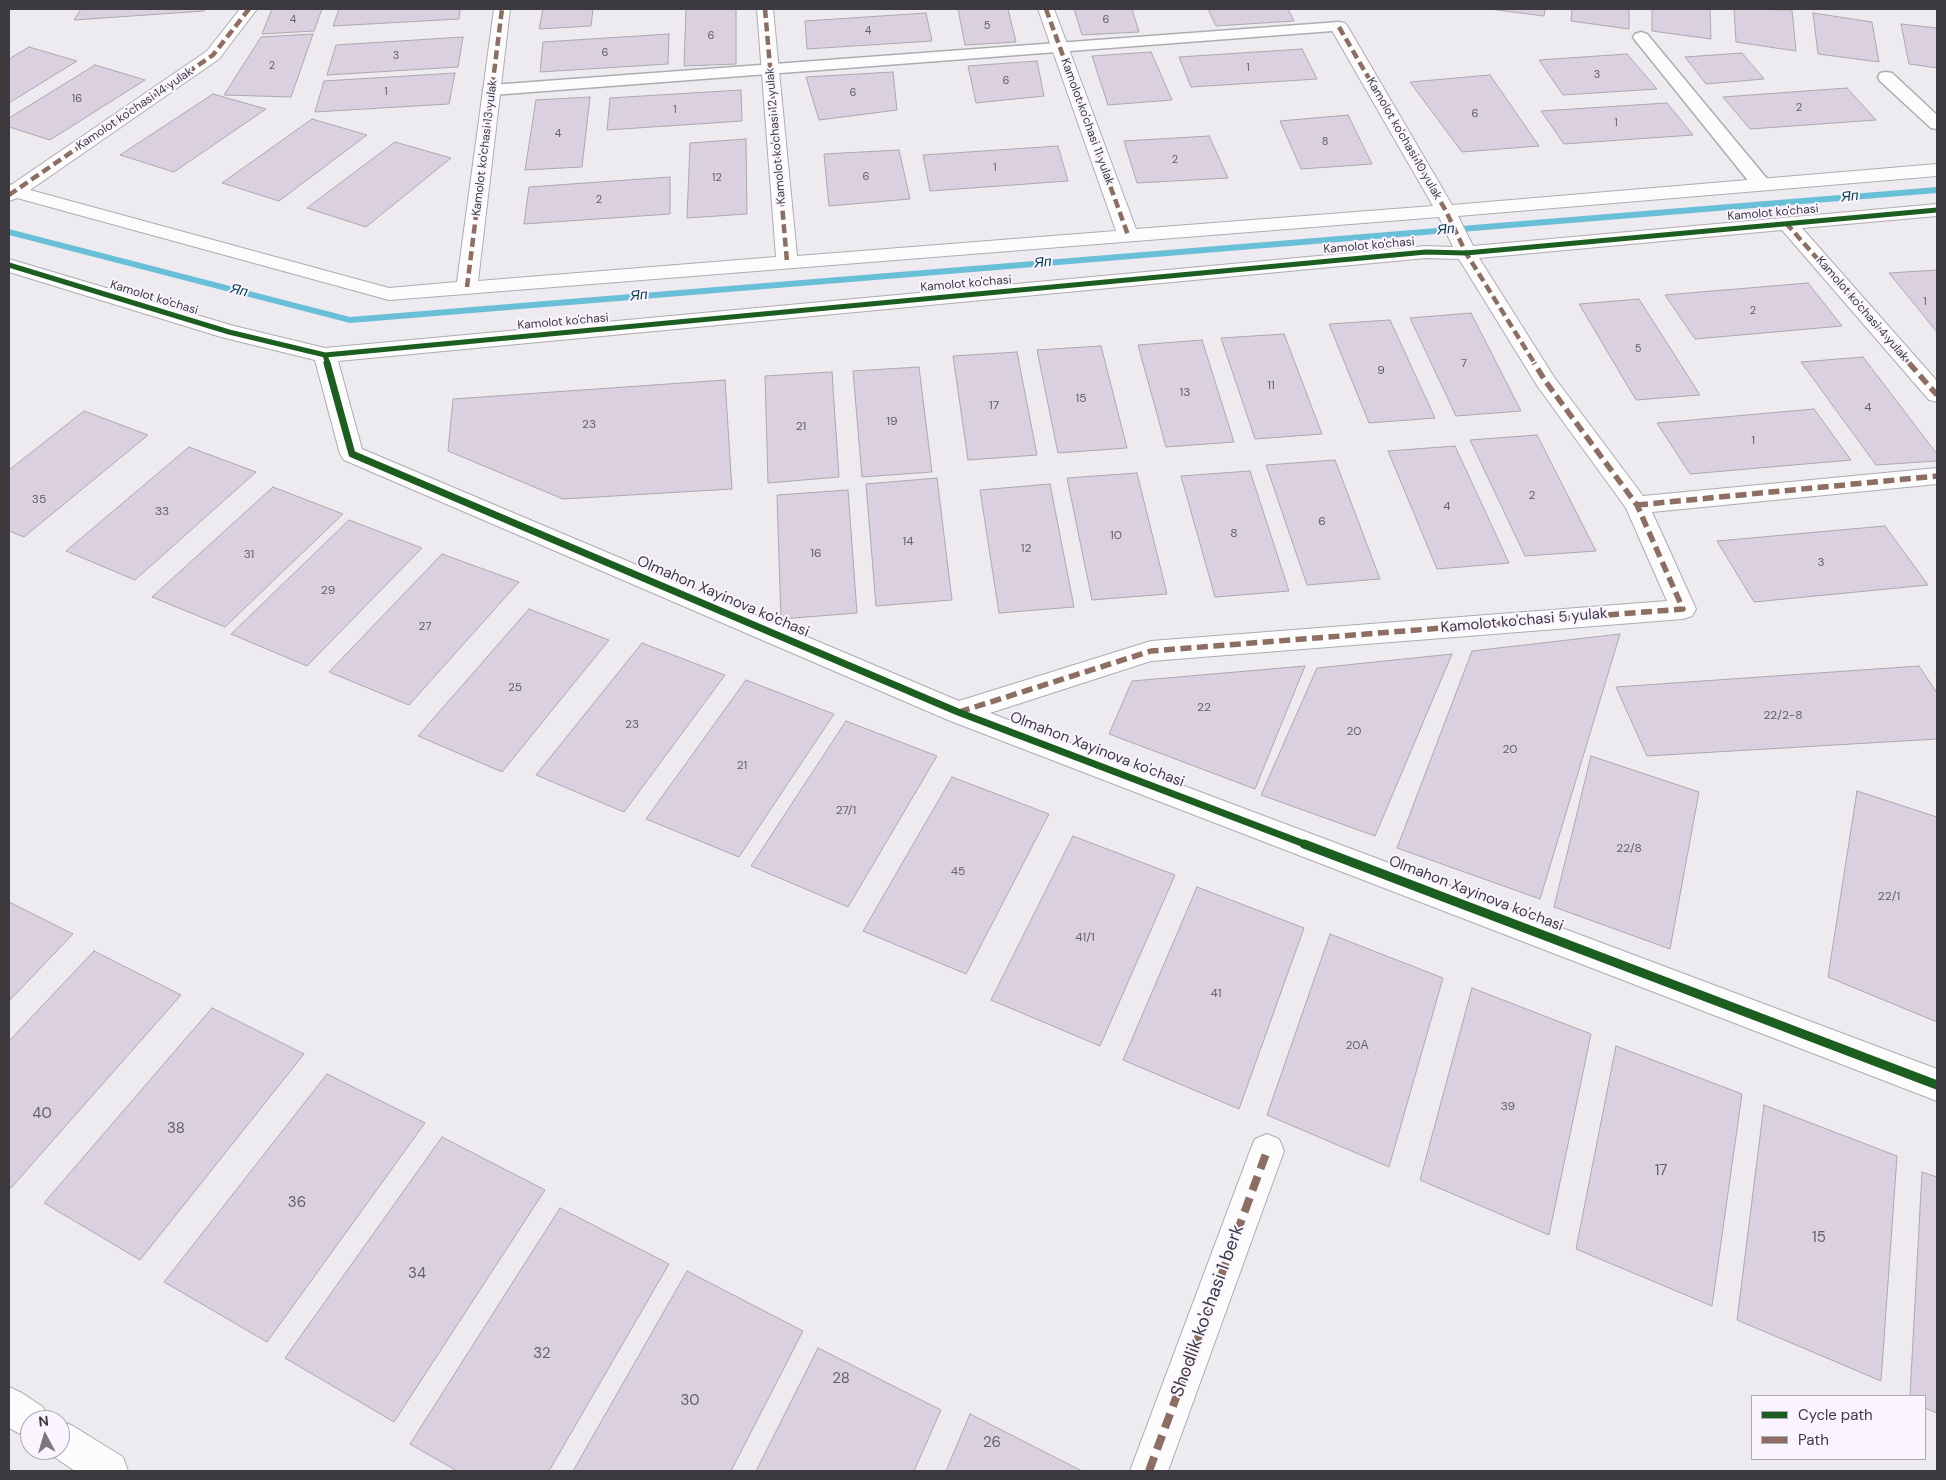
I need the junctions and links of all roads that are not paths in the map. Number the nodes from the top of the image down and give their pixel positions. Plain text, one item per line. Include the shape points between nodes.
1 (249, 9) edge
2 (502, 9) edge
3 (765, 9) edge
4 (1046, 9) edge
5 (1339, 27) joint
6 (1641, 37) dead end
7 (1060, 46) junction
8 (770, 68) junction
9 (1886, 77) dead end
10 (492, 90) junction
11 (1937, 124) edge
12 (1937, 170) edge
13 (1761, 184) junction
14 (10, 192) edge
15 (1937, 210) edge
16 (1446, 211) junction
17 (1786, 223) junction
18 (1128, 235) junction
19 (1466, 253) junction
20 (787, 262) junction
21 (9, 264) edge
22 (468, 287) junction
23 (325, 355) junction
24 (1937, 395) edge
25 (1937, 476) edge
26 (1637, 505) junction
27 (958, 712) junction
28 (1937, 1085) edge
29 (1267, 1151) dead end
30 (9, 1406) edge
31 (20, 1413) edge
32 (70, 1446) edge
33 (109, 1471) edge
34 (1149, 1471) edge

1 - 14 street, Kamolot ko'chasi 14 yulak via 213,55 139,108
2 - 10 street, Kamolot ko'chasi 13 yulak
3 - 8 street, Kamolot ko'chasi 12 yulak
4 - 7 street, Kamolot ko'chasi 11 yulak
5 - 7 lane
5 - 16 street, Kamolot ko'chasi 10 yulak
6 - 13 lane
7 - 8 lane
7 - 18 street, Kamolot ko'chasi 11 yulak
8 - 10 lane
8 - 20 street, Kamolot ko'chasi 12 yulak
9 - 11 lane
10 - 22 street, Kamolot ko'chasi 13 yulak
12 - 13 street, Kamolot ko'chasi
13 - 16 street, Kamolot ko'chasi
14 - 22 street, Kamolot ko'chasi via 389,294
15 - 17 street, Kamolot ko'chasi
16 - 18 street, Kamolot ko'chasi
16 - 19 street, Kamolot ko'chasi 10 yulak
17 - 19 street, Kamolot ko'chasi
17 - 24 street, Kamolot ko'chasi 4 yulak
18 - 20 street, Kamolot ko'chasi
19 - 23 street, Kamolot ko'chasi via 1426,252
19 - 26 street, Kamolot ko'chasi 5 yulak via 1546,382
20 - 22 street, Kamolot ko'chasi
21 - 23 street, Kamolot ko'chasi via 229,332
23 - 27 street, Olmahon Xayinova ko'chasi via 352,454
25 - 26 street
26 - 27 street, Kamolot ko'chasi 5 yulak via 1683,609 1151,651
27 - 28 street, Olmahon Xayinova ko'chasi
29 - 34 street, Shodlik ko'chasi 1 berk
30 - 31 street
32 - 33 street

